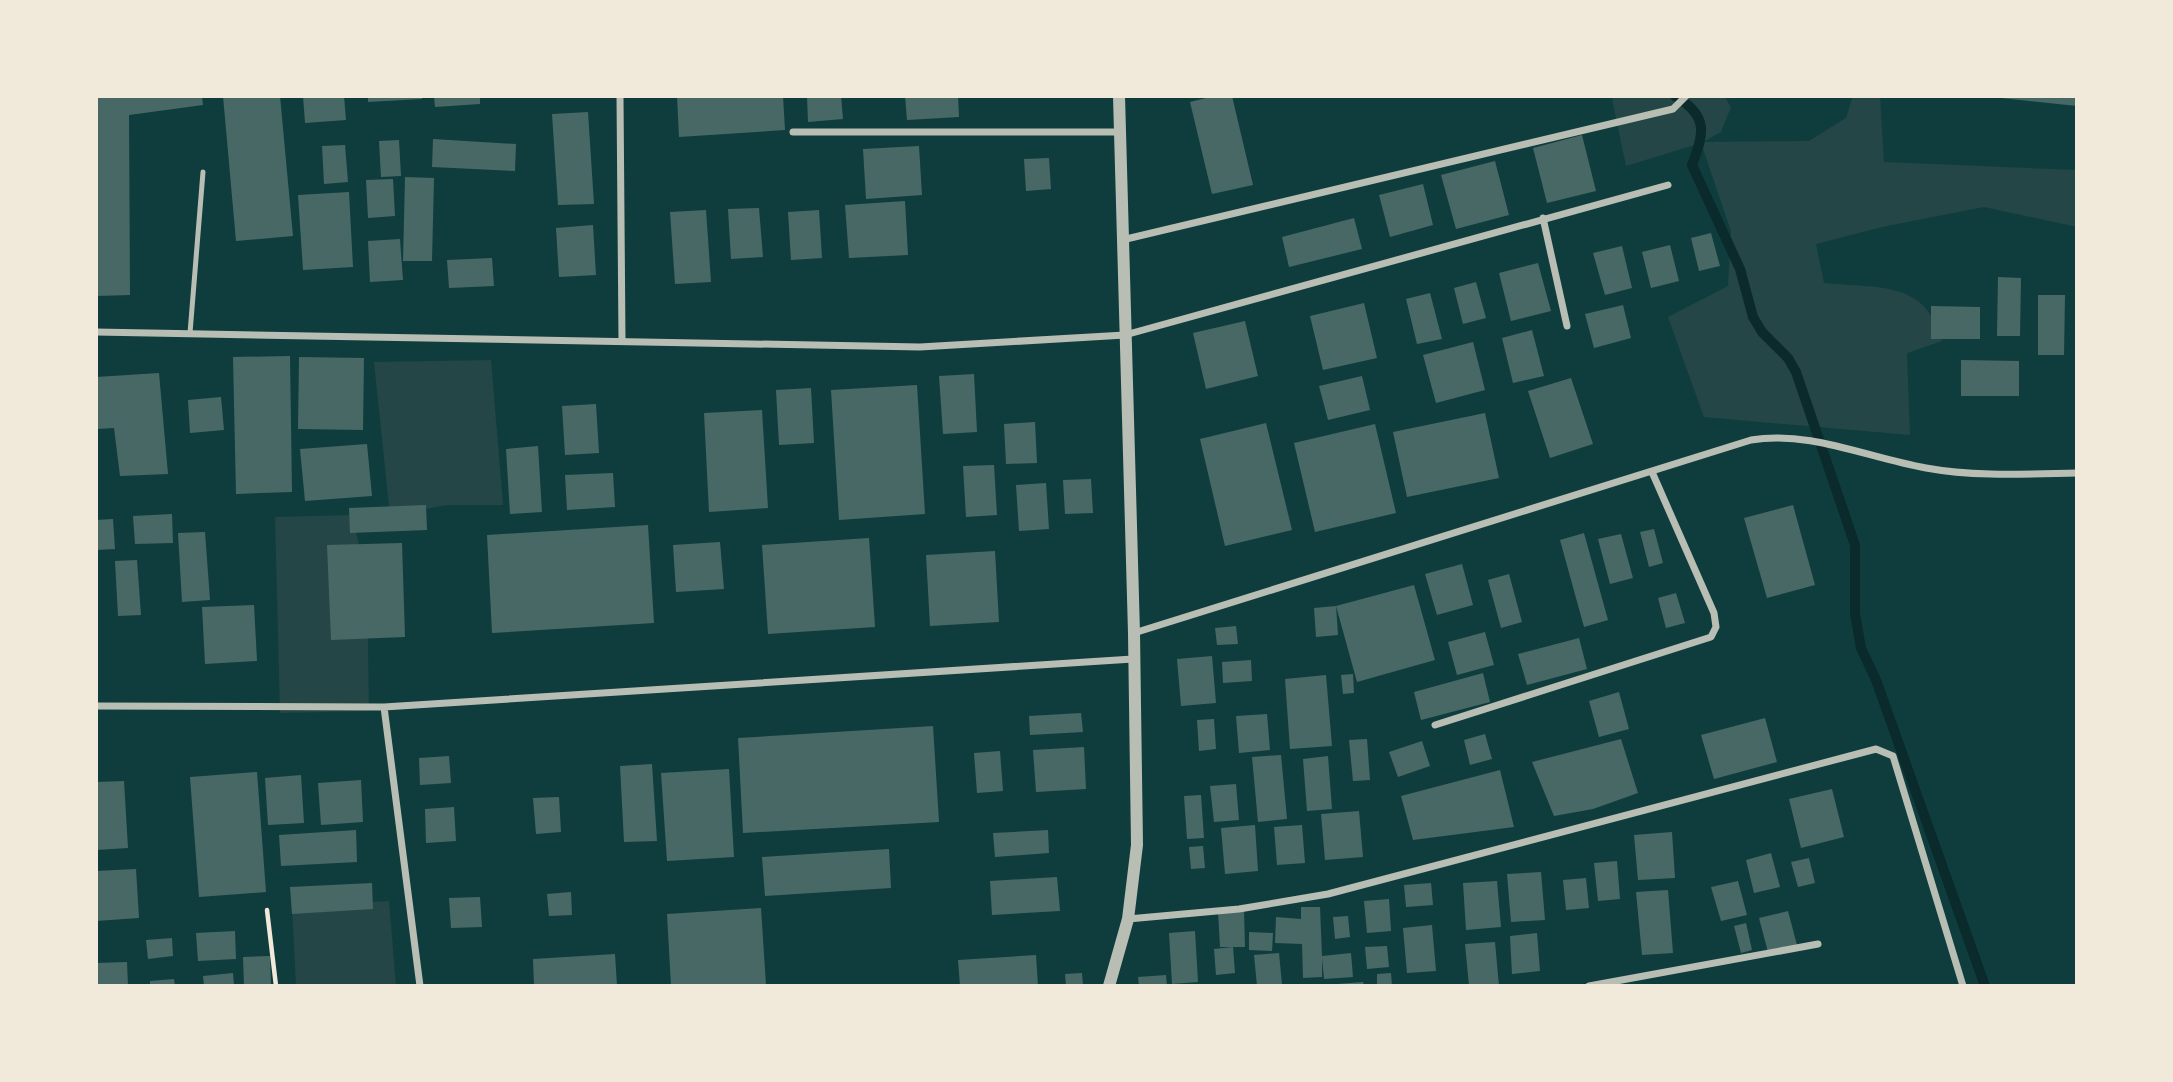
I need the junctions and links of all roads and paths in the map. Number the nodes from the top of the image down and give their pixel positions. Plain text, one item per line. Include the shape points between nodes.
1 (620, 96) edge
2 (1119, 96) edge
3 (1686, 96) edge
4 (793, 132) dead end
5 (1120, 132) junction
6 (203, 172) dead end
7 (1668, 185) dead end
8 (1543, 218) junction
9 (1121, 240) junction
10 (1567, 326) dead end
11 (96, 332) edge
12 (190, 333) junction
13 (1125, 335) junction
14 (622, 341) junction
15 (1652, 472) junction
16 (2077, 473) edge
17 (1134, 633) junction
18 (1133, 660) junction
19 (96, 706) edge
20 (384, 706) junction
21 (1435, 725) dead end
22 (267, 910) dead end
23 (1128, 919) junction
24 (1818, 944) dead end
25 (276, 986) edge
26 (420, 986) edge
27 (1109, 986) edge
28 (1589, 986) edge
29 (1963, 986) edge

1 - 14 street
2 - 5 street
3 - 9 street via 1673,109
4 - 5 street
5 - 9 street
6 - 12 lane
7 - 8 street
8 - 10 street
8 - 13 street
9 - 13 street
11 - 12 street
12 - 14 street
13 - 14 street via 920,347
13 - 17 street
15 - 16 street via 1774,436 1926,468 1988,474
15 - 17 street
15 - 21 street via 1714,613 1716,627 1711,637
17 - 18 street
18 - 20 street
18 - 23 street via 1137,845
19 - 20 street
20 - 26 street
22 - 25 path
23 - 27 street
23 - 29 street via 1239,909 1328,894 1876,749 1893,756
24 - 28 street

